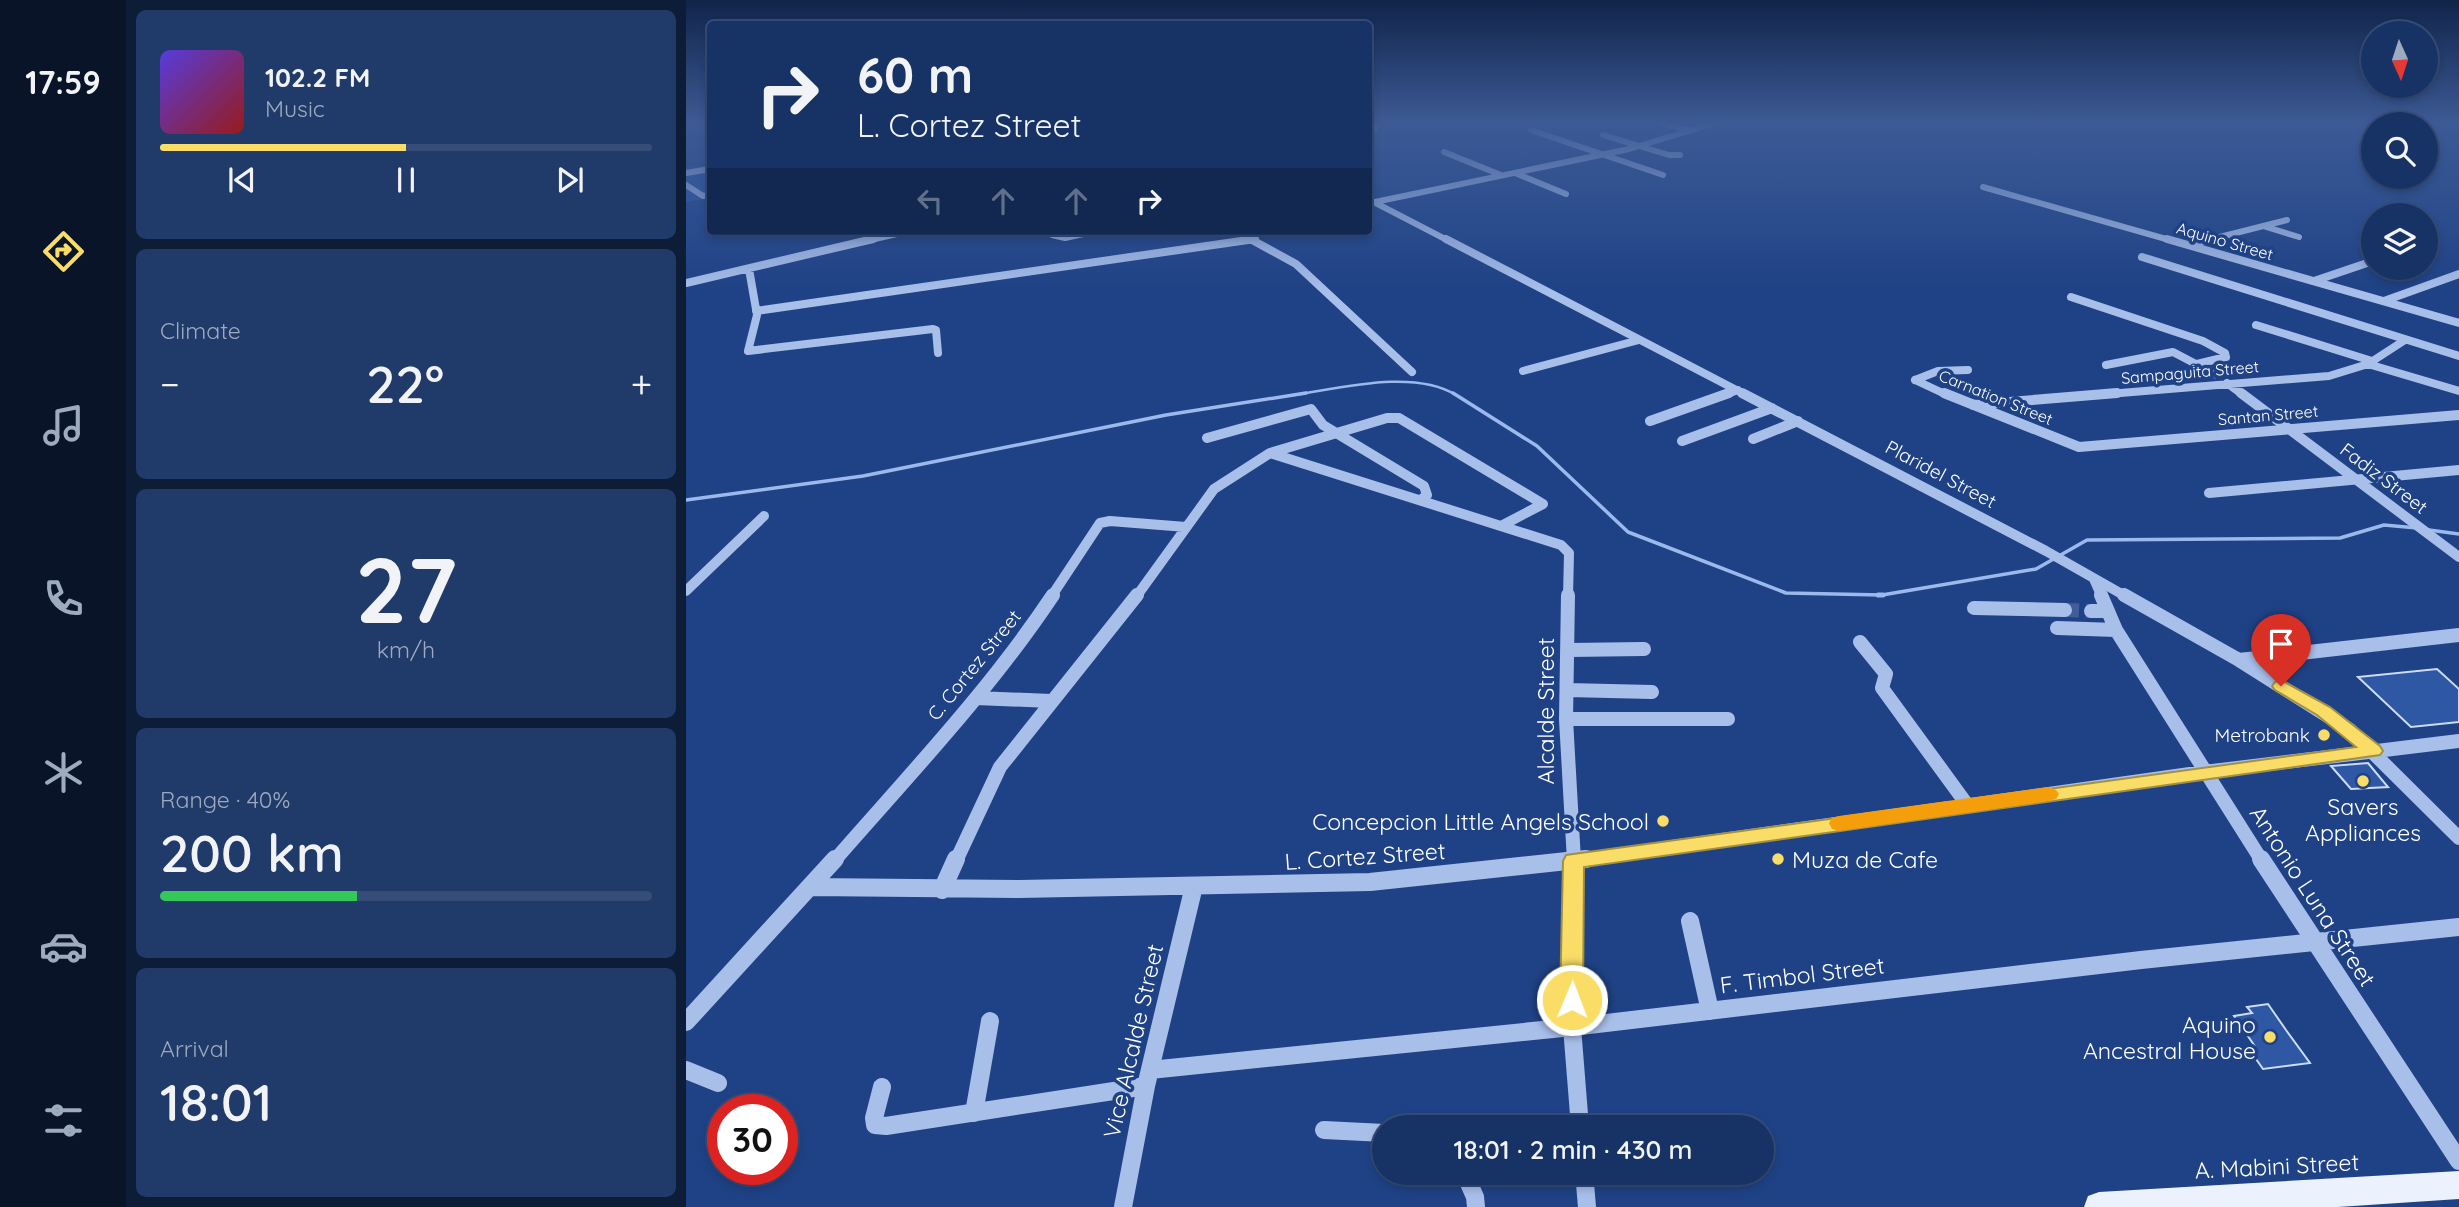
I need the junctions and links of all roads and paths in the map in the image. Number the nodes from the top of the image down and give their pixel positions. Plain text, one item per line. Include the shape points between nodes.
1 (1486, 179) edge
2 (1530, 179) edge
3 (686, 185) edge
4 (1983, 187) dead end
5 (1566, 194) dead end
6 (707, 195) edge
7 (1376, 204) edge
8 (2287, 220) dead end
9 (2263, 226) junction
10 (893, 235) edge
11 (1052, 235) edge
12 (1076, 235) edge
13 (1249, 235) edge
14 (2299, 237) dead end
15 (1254, 241) junction
16 (2189, 245) junction
17 (2142, 257) dead end
18 (2361, 265) edge
19 (749, 269) junction
20 (2459, 274) edge
21 (2313, 281) junction
22 (686, 283) edge
23 (2070, 297) dead end
24 (2383, 301) junction
25 (756, 312) junction
26 (2458, 323) edge
27 (2256, 325) dead end
28 (1639, 340) junction
29 (2405, 340) junction
30 (938, 353) dead end
31 (2459, 356) edge
32 (2370, 363) junction
33 (2197, 364) junction
34 (2106, 365) dead end
35 (1968, 370) dead end
36 (1523, 371) dead end
37 (1412, 372) dead end
38 (2211, 372) tunnel mouth
39 (2225, 382) junction
40 (1738, 390) junction
41 (2459, 391) edge
42 (1969, 405) junction
43 (1772, 408) junction
44 (2459, 415) edge
45 (1650, 421) dead end
46 (1798, 421) junction
47 (2289, 429) junction
48 (1336, 433) junction
49 (1207, 438) dead end
50 (1753, 439) dead end
51 (1682, 441) dead end
52 (2079, 447) joint
53 (1270, 453) junction
54 (2459, 470) edge
55 (2357, 479) junction
56 (2209, 493) dead end
57 (1422, 499) junction
58 (764, 516) dead end
59 (1503, 525) junction
60 (1185, 527) junction
61 (1566, 548) joint
62 (2046, 551) joint
63 (2459, 557) edge
64 (2094, 579) junction
65 (686, 591) edge
66 (1974, 608) dead end
67 (2065, 610) tunnel mouth
68 (2057, 628) dead end
69 (2116, 630) junction
70 (2459, 635) edge
71 (1860, 642) dead end
72 (1644, 649) dead end
73 (1569, 650) junction
74 (2239, 660) junction
75 (1567, 690) junction
76 (1652, 692) dead end
77 (976, 698) junction
78 (1051, 701) junction
79 (1566, 719) junction
80 (1728, 719) dead end
81 (2459, 741) edge
82 (2374, 751) junction
83 (2204, 772) junction
84 (1968, 806) junction
85 (2459, 838) edge
86 (1574, 861) junction
87 (1194, 886) junction
88 (811, 887) junction
89 (942, 890) junction
90 (1690, 921) dead end
91 (2459, 926) edge
92 (2316, 940) junction
93 (1710, 1011) junction
94 (990, 1021) dead end
95 (686, 1022) edge
96 (1572, 1027) junction
97 (686, 1070) edge
98 (1148, 1078) junction
99 (718, 1083) dead end
100 (882, 1087) dead end
101 (974, 1112) junction
102 (1579, 1115) edge
103 (1324, 1130) dead end
104 (1372, 1132) edge
105 (2459, 1161) edge
106 (1470, 1185) edge
107 (1585, 1185) edge
108 (2459, 1185) edge
109 (1123, 1207) edge
110 (1476, 1207) edge
111 (1587, 1207) edge
112 (2099, 1207) edge

1 - 7 street
2 - 5 street
3 - 6 street
4 - 16 street, Aquino Street
7 - 28 street, Plaridel Street
8 - 9 street
9 - 14 street
9 - 16 street
10 - 19 street
11 - 12 street
13 - 15 street
15 - 25 street
15 - 37 street via 1296,264
16 - 21 street, Aquino Street
17 - 29 street
18 - 21 street
19 - 22 street
19 - 25 street
20 - 24 street
21 - 24 street, Aquino Street
23 - 33 street via 2203,341 2226,357
24 - 26 street, Aquino Street
25 - 30 street via 748,351 933,329
27 - 32 street
28 - 36 street
28 - 40 street, Plaridel Street
29 - 31 street
29 - 32 street, Sampaguita Street
32 - 39 street, Sampaguita Street via 2329,376
32 - 41 street
33 - 34 street via 2166,352
33 - 38 street
35 - 42 street, Carnation Street via 1938,371 1915,380
39 - 42 street, Sampaguita Street
39 - 47 street, Fadiz Street
40 - 43 street, Plaridel Street
40 - 45 street
42 - 52 street, Carnation Street
43 - 46 street, Plaridel Street
43 - 51 street
44 - 47 street, Santan Street
46 - 50 street
46 - 62 street, Plaridel Street
47 - 52 street, Santan Street
47 - 55 street, Fadiz Street
48 - 49 street via 1311,409
48 - 53 street
48 - 57 street via 1424,486 1427,495
48 - 59 street via 1399,418 1543,504
53 - 57 street
53 - 60 street via 1219,484
54 - 55 street
55 - 56 street
55 - 63 street, Fadiz Street
57 - 59 street
58 - 65 street
59 - 61 street
60 - 77 street, C. Cortez Street via 1100,523 1030,629
60 - 78 street via 1117,623
61 - 73 street, Alcalde Street
62 - 64 street, Plaridel Street
64 - 69 street, Antonio Luna Street via 2099,611
64 - 74 street, Plaridel Street
66 - 67 street
68 - 69 street
69 - 83 street, Antonio Luna Street
70 - 74 street
71 - 84 street via 1886,674 1882,688
72 - 73 street
73 - 75 street, Alcalde Street
74 - 82 street, Plaridel Street via 2324,711
75 - 76 street
75 - 79 street, Alcalde Street
77 - 78 street
77 - 88 street, C. Cortez Street
78 - 89 street via 1000,767
79 - 80 street
79 - 86 street, Alcalde Street
81 - 82 street, L. Cortez Street
82 - 83 street, L. Cortez Street
82 - 85 street, Plaridel Street
83 - 84 street, L. Cortez Street
83 - 92 street, Antonio Luna Street
84 - 86 street, L. Cortez Street
86 - 87 street, L. Cortez Street via 1334,884
86 - 96 street, Alcalde Street
87 - 89 street, L. Cortez Street
87 - 98 street, Vice Alcalde Street
88 - 89 street, L. Cortez Street
88 - 95 street, C. Cortez Street
90 - 93 street
91 - 92 street, F. Timbol Street
92 - 93 street, F. Timbol Street
92 - 105 street, Antonio Luna Street
93 - 96 street, F. Timbol Street
94 - 101 street
96 - 98 street, F. Timbol Street
96 - 102 street, Alcalde Street
97 - 99 street
98 - 101 street, F. Timbol Street
98 - 109 street, Vice Alcalde Street
100 - 101 street, F. Timbol Street via 875,1125
103 - 104 street
106 - 110 street
107 - 111 street
108 - 112 main road, A. Mabini Street

